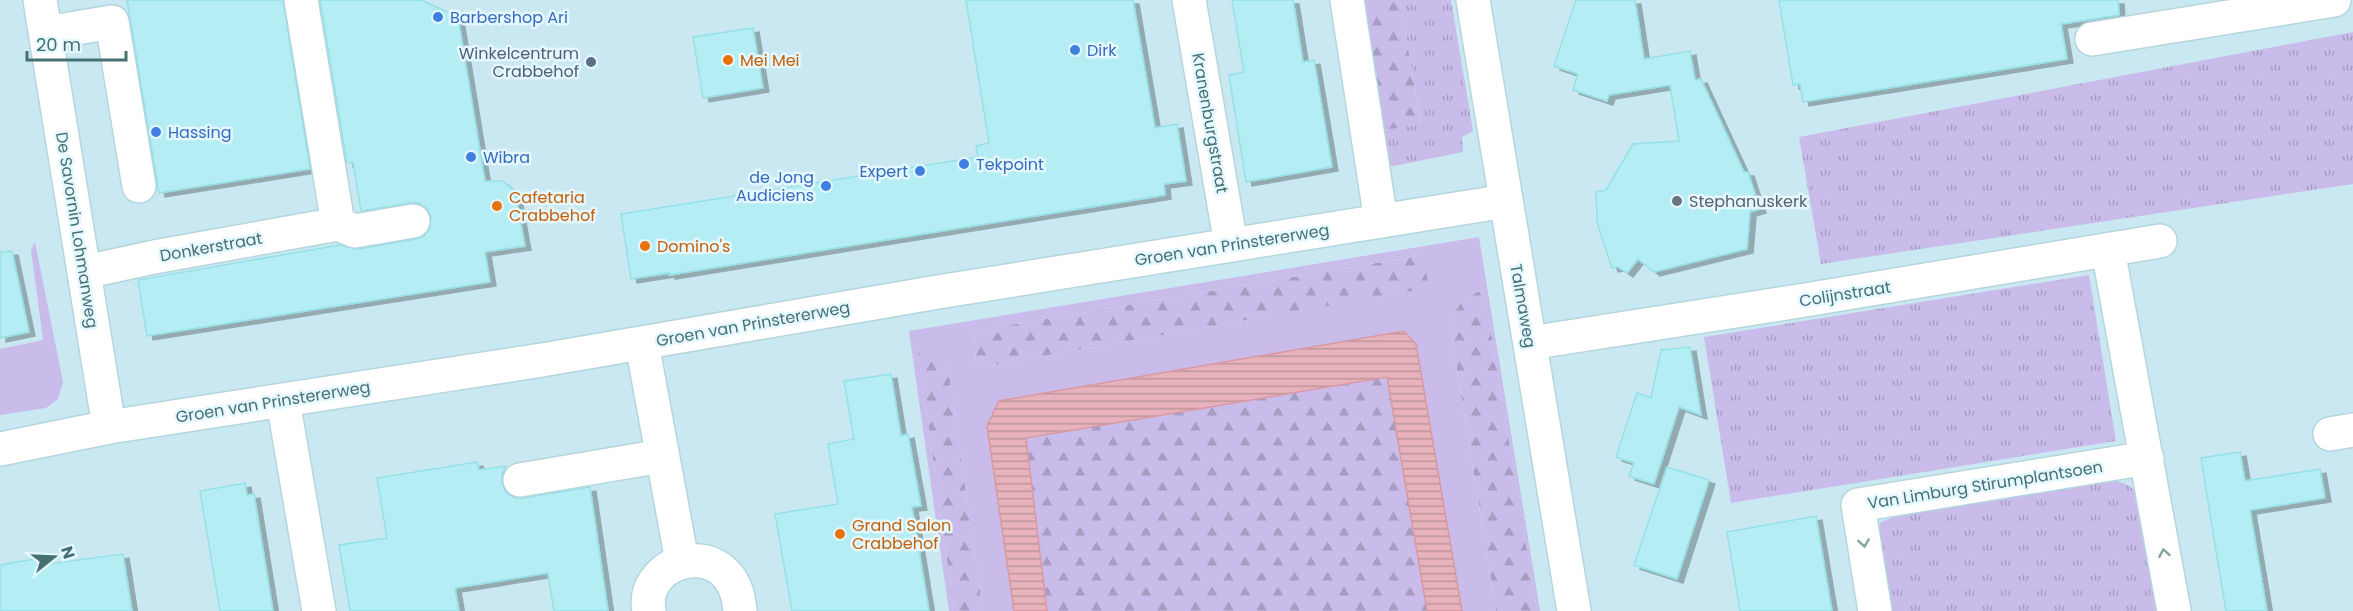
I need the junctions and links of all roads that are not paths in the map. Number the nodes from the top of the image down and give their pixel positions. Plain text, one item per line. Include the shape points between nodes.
1 (40, 0) edge
2 (301, 0) edge
3 (1188, 0) edge
4 (1347, 0) edge
5 (1473, 0) edge
6 (2334, 0) edge
7 (46, 33) junction
8 (2092, 39) dead end
9 (139, 186) dead end
10 (1506, 201) junction
11 (413, 221) dead end
12 (1382, 221) junction
13 (338, 224) junction
14 (2160, 242) dead end
15 (1231, 245) junction
16 (2109, 250) junction
17 (85, 272) junction
18 (1530, 343) junction
19 (642, 344) junction
20 (283, 401) junction
21 (109, 427) junction
22 (0, 449) edge
23 (662, 456) junction
24 (2147, 458) junction
25 (520, 480) dead end
26 (682, 561) junction
27 (319, 611) edge
28 (648, 611) edge
29 (740, 611) edge
30 (1574, 611) edge
31 (1875, 611) edge
32 (2174, 611) edge

1 - 7 street, De Savornin Lohmanweg
2 - 13 street
3 - 15 street, Kranenburgstraat
4 - 12 street
5 - 10 street, Talmaweg
6 - 8 street
7 - 9 street via 112,22
7 - 17 street, De Savornin Lohmanweg
10 - 12 street, Groen van Prinstererweg
10 - 18 street, Talmaweg
11 - 13 street, Donkerstraat via 355,231
12 - 15 street, Groen van Prinstererweg
13 - 17 street, Donkerstraat
14 - 16 street, Colijnstraat
15 - 19 street, Groen van Prinstererweg
16 - 18 street, Colijnstraat
16 - 24 street
17 - 21 street, De Savornin Lohmanweg
18 - 30 street, Talmaweg
19 - 20 street, Groen van Prinstererweg
19 - 23 street
20 - 21 street, Groen van Prinstererweg
20 - 27 street
21 - 22 street, Groen van Prinstererweg
23 - 25 street
23 - 26 street
24 -> 31 street, Van Limburg Stirumplantsoen via 1858,505
32 -> 24 street
26 - 28 street via 660,575 650,591
26 - 29 street via 706,562 721,568 732,580

